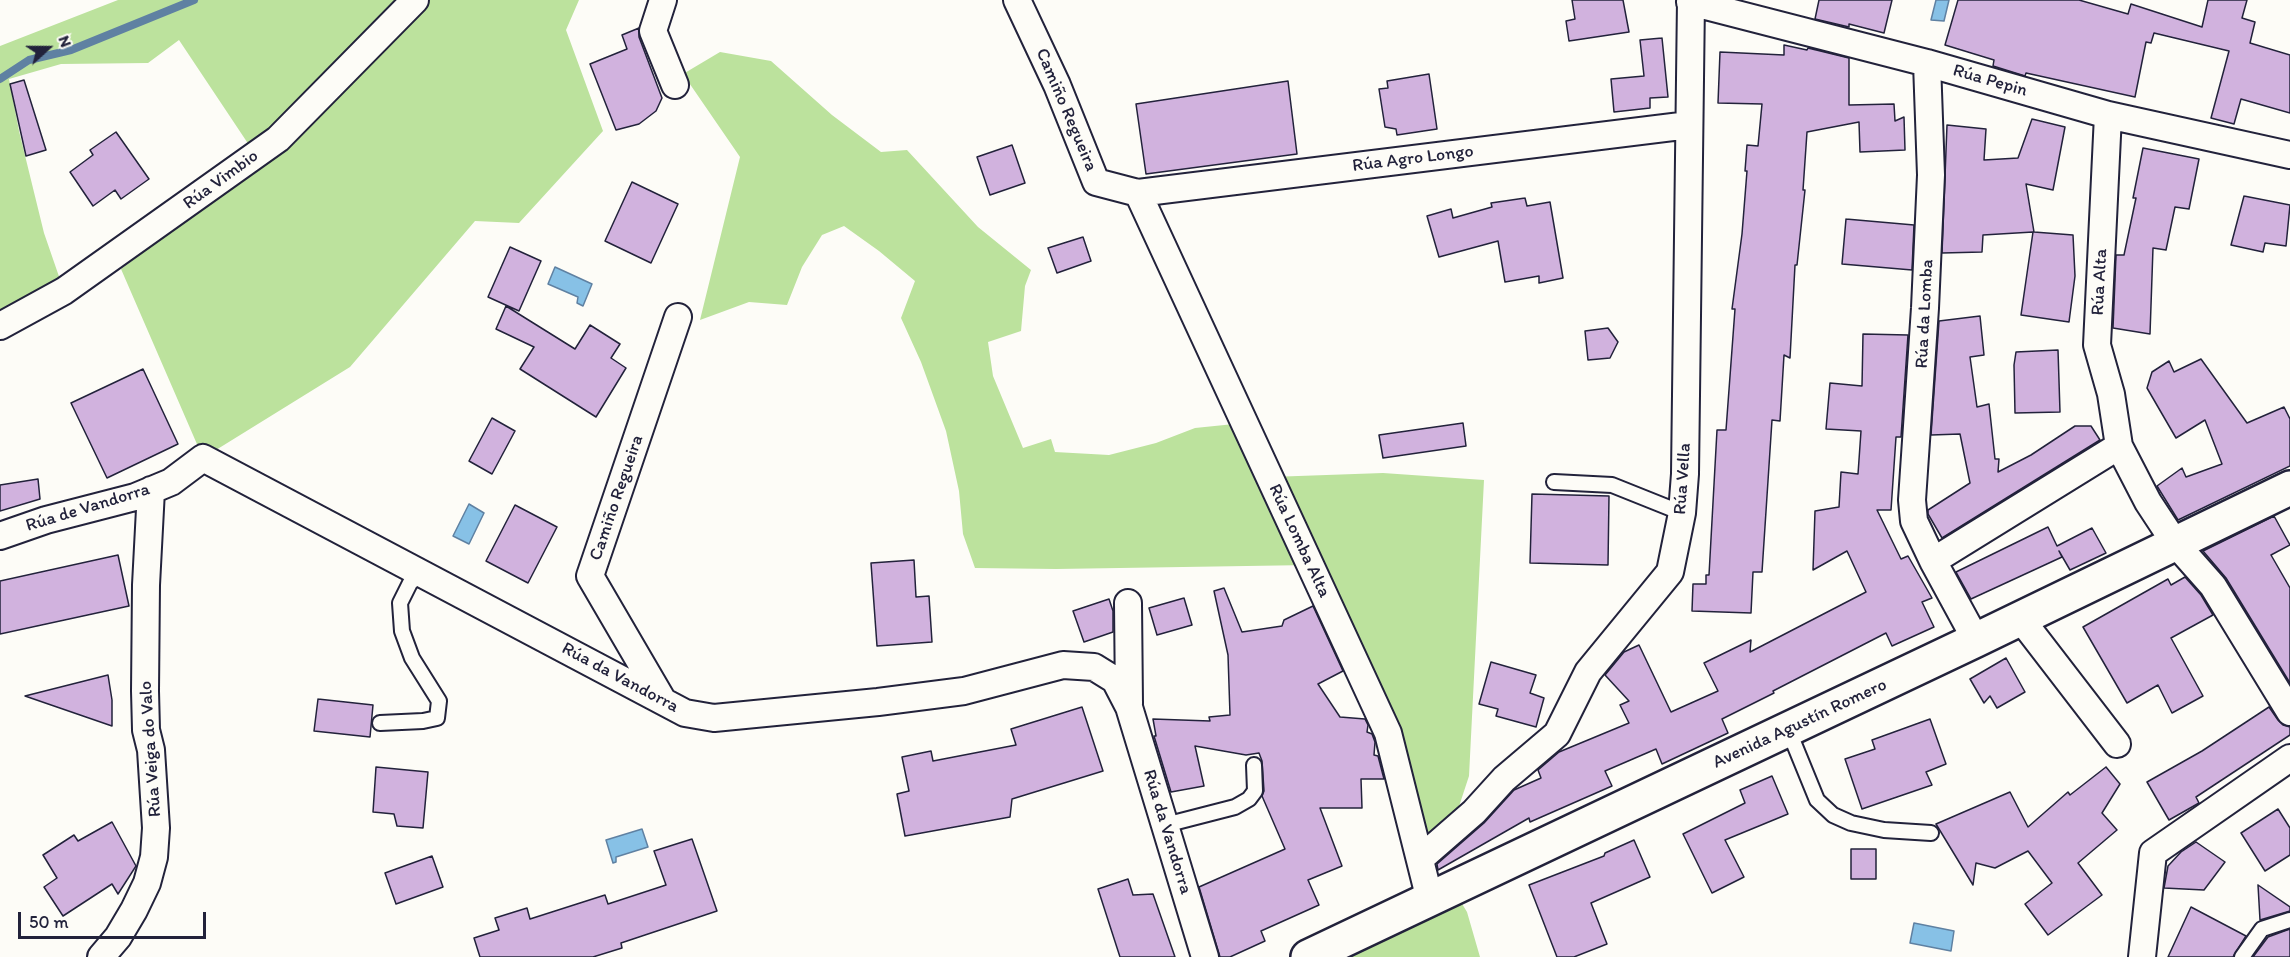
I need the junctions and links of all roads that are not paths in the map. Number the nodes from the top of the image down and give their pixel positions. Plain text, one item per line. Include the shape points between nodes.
1 (415, 0) edge
2 (663, 0) edge
3 (1017, 0) edge
4 (1690, 1) edge
5 (1927, 63) junction
6 (675, 85) dead end
7 (2108, 115) junction
8 (1689, 125) junction
9 (2290, 155) edge
10 (1138, 194) junction
11 (678, 317) dead end
12 (0, 326) edge
13 (2119, 446) junction
14 (203, 458) joint
15 (1554, 482) dead end
16 (2290, 488) edge
17 (151, 490) junction
18 (1682, 513) junction
19 (0, 536) edge
20 (2175, 543) junction
21 (1933, 561) junction
22 (421, 573) junction
23 (1128, 603) dead end
24 (2020, 618) junction
25 (1976, 640) junction
26 (663, 701) junction
27 (1129, 707) junction
28 (2290, 712) edge
29 (380, 723) dead end
30 (1788, 729) junction
31 (2118, 744) dead end
32 (2290, 758) edge
33 (1254, 765) dead end
34 (1165, 825) junction
35 (1931, 833) dead end
36 (1420, 859) junction
37 (1430, 900) junction
38 (2290, 920) edge
39 (101, 957) edge
40 (1205, 957) edge
41 (1308, 957) edge
42 (2142, 957) edge
43 (2242, 957) edge

1 - 12 street, Rúa Vimbio via 278,139 64,291
2 - 6 street via 653,31
3 - 10 street, Camiño Regueira via 1096,182
4 - 5 street, Rúa Pepin
4 - 8 street, Rúa Vella
5 - 7 street, Rúa Pepin
5 - 21 street, Rúa da Lomba via 1931,175 1912,500 1914,521
7 - 9 street, Rúa Pepin
7 - 13 street, Rúa Alta via 2097,345 2111,394
8 - 10 street, Rúa Agro Longo
8 - 18 street, Rúa Vella
10 - 36 street, Rúa Lomba Alta via 1388,733
11 - 26 street, Camiño Regueira via 590,576
13 - 20 street
13 - 21 street
14 - 17 street, Rúa de Vandorra via 171,482
14 - 22 street, Rúa da Vandorra
15 - 18 lane via 1612,485
16 - 20 street, Avenida Agustín Romero
17 - 19 street, Rúa de Vandorra
17 - 39 street, Rúa Veiga do Valo via 145,691 156,828 154,857 134,910
18 - 36 street, Rúa Vella via 1670,573 1588,672 1557,734 1504,778 1474,812
20 - 24 street, Avenida Agustín Romero
20 - 28 street via 2213,586
21 - 25 street, Rúa da Lomba
22 - 26 street, Rúa da Vandorra
22 - 29 lane via 410,583 400,603 402,632 412,658 439,701 437,718
23 - 27 street, Rúa da Vandorra
24 - 25 street, Avenida Agustín Romero
24 - 31 street
25 - 30 street, Avenida Agustín Romero
26 - 27 street, Rúa da Vandorra via 685,713 714,718 964,691 1063,665 1094,667 1115,680
27 - 34 street, Rúa da Vandorra
30 - 35 lane via 1817,800 1833,815 1884,830
30 - 37 street, Avenida Agustín Romero
32 - 42 street via 2153,853
33 - 34 lane via 1255,790 1249,799 1235,807
34 - 40 street, Rúa da Vandorra
36 - 37 street, Rúa Lomba Alta
37 - 41 street, Avenida Agustín Romero
38 - 43 lane via 2262,929

